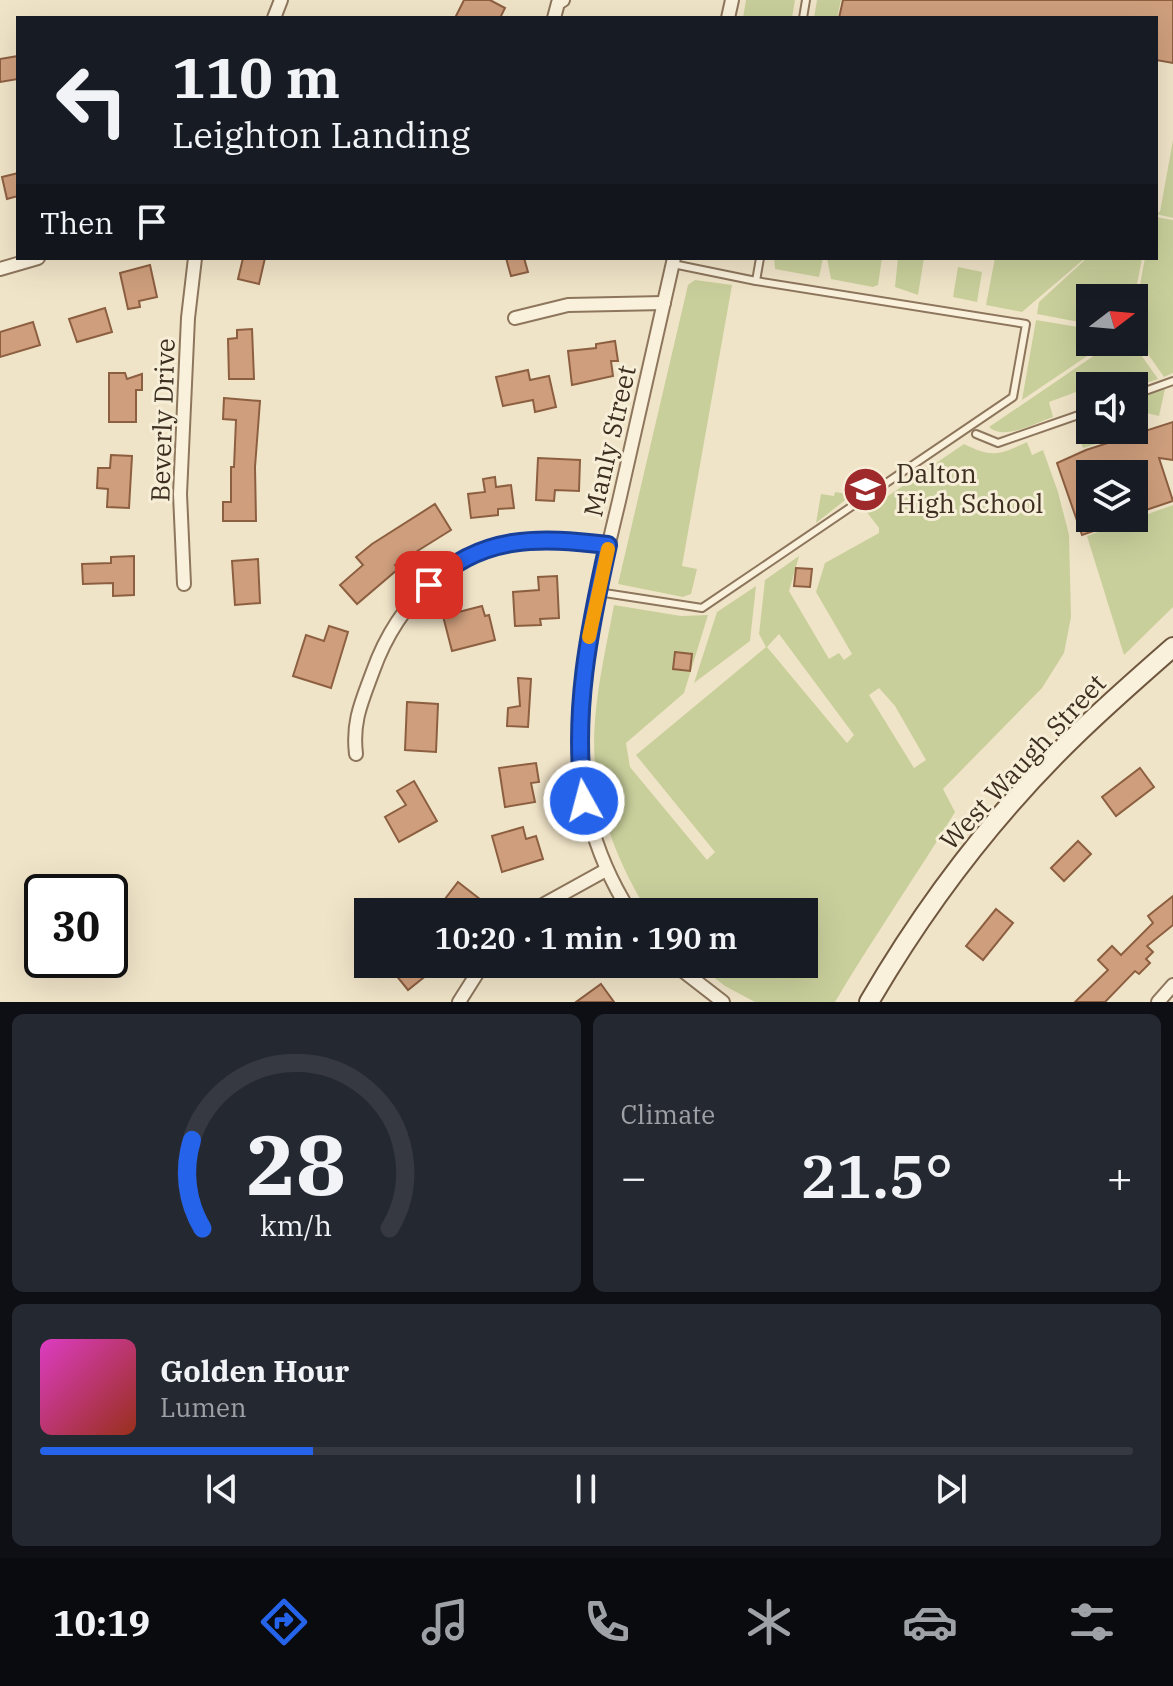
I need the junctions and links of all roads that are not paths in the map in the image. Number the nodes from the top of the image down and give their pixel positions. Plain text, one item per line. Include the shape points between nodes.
1 (31, 260) edge
2 (195, 260) edge
3 (760, 260) edge
4 (673, 261) edge
5 (0, 269) edge
6 (756, 281) junction
7 (664, 303) junction
8 (515, 318) dead end
9 (1173, 381) edge
10 (1148, 390) edge
11 (1076, 416) edge
12 (976, 434) dead end
13 (608, 545) junction
14 (184, 584) dead end
15 (598, 592) junction
16 (1173, 647) edge
17 (356, 754) dead end
18 (606, 870) junction
19 (555, 898) edge
20 (622, 898) edge
21 (474, 978) edge
22 (692, 978) edge
23 (1173, 985) edge
24 (459, 1002) edge
25 (723, 1002) edge
26 (869, 1002) edge
27 (1158, 1002) edge

1 - 5 street
2 - 14 street, Beverly Drive via 180,494
3 - 6 lane
4 - 6 lane
4 - 7 street, Manly Street
6 - 15 lane via 1026,324 1013,397 702,608
7 - 8 street via 568,305
7 - 13 street, Manly Street
9 - 10 lane
11 - 12 lane via 998,443
13 - 15 street, Manly Street
13 - 17 street via 525,540 469,554 441,573 395,622 381,650 356,718
15 - 18 street, Manly Street via 581,682 579,767
16 - 26 street, West Waugh Street via 1076,735 997,821 919,922
18 - 19 street
18 - 20 street, Manly Street
21 - 24 street
22 - 25 street
23 - 27 street

